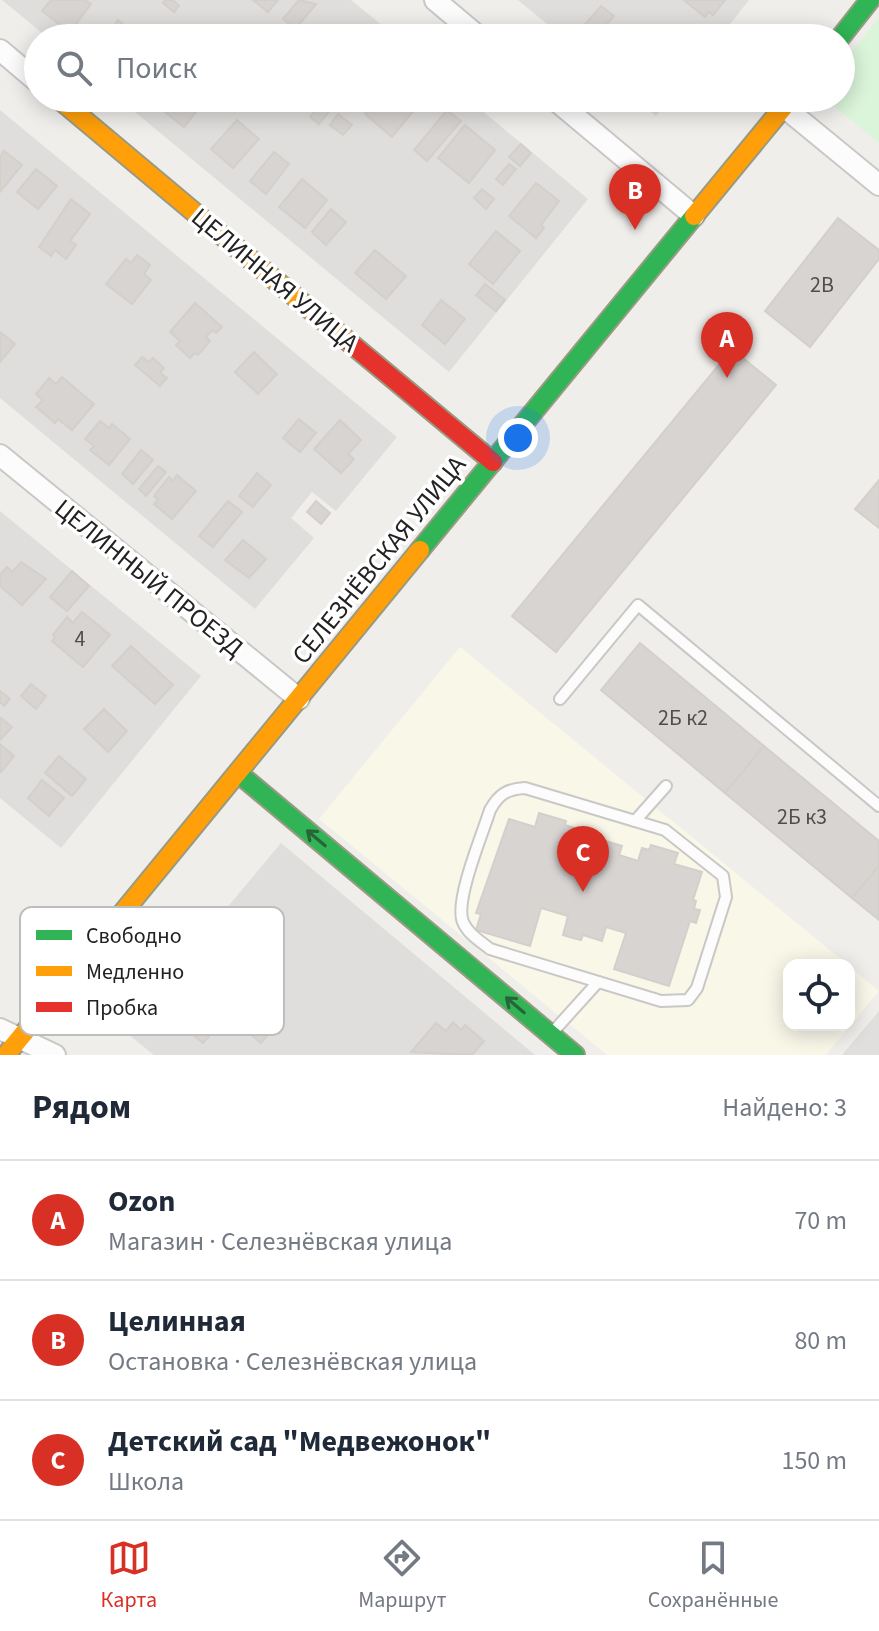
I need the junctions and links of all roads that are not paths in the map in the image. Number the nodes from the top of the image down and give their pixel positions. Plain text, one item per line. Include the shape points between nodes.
1 (435, 0) edge
2 (870, 0) edge
3 (463, 24) edge
4 (851, 24) edge
5 (0, 50) edge
6 (24, 70) edge
7 (75, 112) edge
8 (570, 112) edge
9 (780, 112) edge
10 (799, 112) edge
11 (879, 185) edge
12 (694, 216) junction
13 (0, 455) edge
14 (493, 462) junction
15 (299, 699) junction
16 (560, 699) dead end
17 (238, 773) junction
18 (666, 786) dead end
19 (879, 806) edge
20 (635, 821) junction
21 (127, 907) edge
22 (598, 982) junction
23 (0, 1029) edge
24 (550, 1035) junction
25 (12, 1047) edge
26 (55, 1055) edge
27 (575, 1055) edge

1 - 3 street
2 - 4 street
5 - 6 street
7 - 14 street, ЦЕЛИННАЯ УЛИЦА
8 - 12 street
9 - 12 street, СЕЛЕЗНЁВСКАЯ УЛИЦА
10 - 11 street
12 - 14 street, СЕЛЕЗНЁВСКАЯ УЛИЦА
13 - 15 street, ЦЕЛИННЫЙ ПРОЕЗД
14 - 15 street, СЕЛЕЗНЁВСКАЯ УЛИЦА
15 - 17 street, СЕЛЕЗНЁВСКАЯ УЛИЦА
16 - 19 lane via 638,605
17 - 21 street, СЕЛЕЗНЁВСКАЯ УЛИЦА
24 -> 17 street
18 - 20 lane
20 - 22 lane via 665,830 723,876 726,897 697,988 688,1000 661,1001
20 - 22 lane via 525,788 509,789 490,810 462,901 462,920 470,934 490,949
22 - 24 lane
23 - 25 street
24 - 27 street
25 - 26 street

